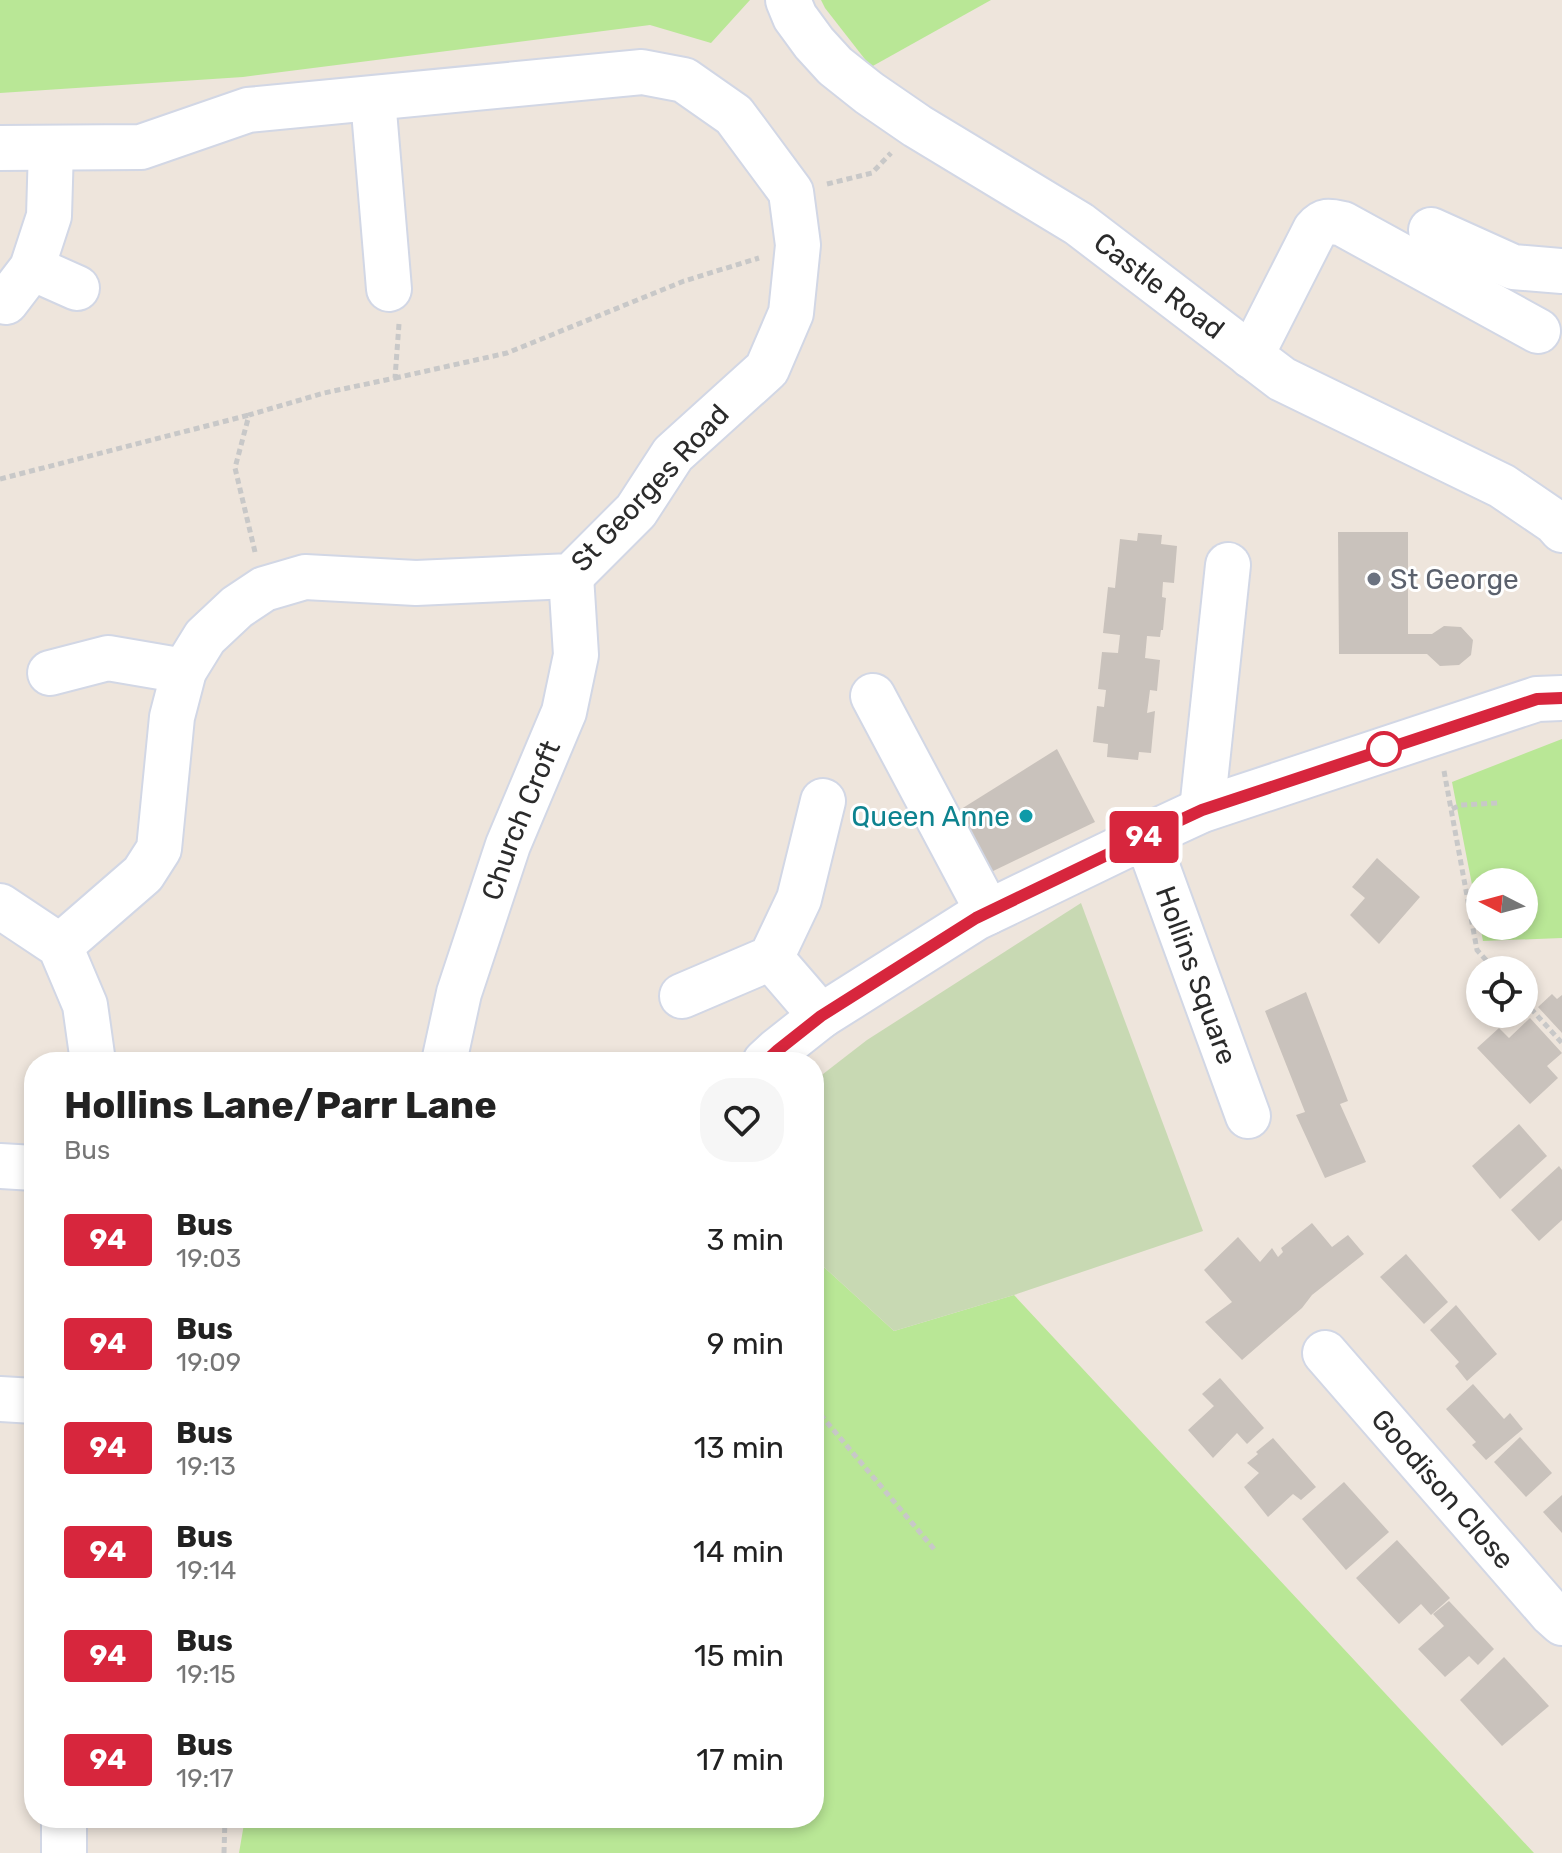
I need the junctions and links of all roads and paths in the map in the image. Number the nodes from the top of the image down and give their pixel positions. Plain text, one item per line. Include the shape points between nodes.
1 (788, 0) edge
2 (373, 99) junction
3 (917, 126) junction
4 (0, 148) edge
5 (51, 148) junction
6 (791, 192) junction
7 (1431, 230) dead end
8 (798, 245) junction
9 (32, 268) junction
10 (1562, 271) edge
11 (77, 288) dead end
12 (389, 289) joint
13 (6, 302) dead end
14 (1538, 331) dead end
15 (1251, 356) junction
16 (395, 378) junction
17 (249, 415) junction
18 (0, 479) edge
19 (1560, 521) edge
20 (1228, 565) dead end
21 (571, 576) junction
22 (264, 589) junction
23 (184, 671) junction
24 (50, 673) dead end
25 (873, 696) dead end
26 (1562, 698) edge
27 (1439, 730) junction
28 (823, 801) dead end
29 (1498, 803) dead end
30 (1452, 809) junction
31 (1202, 810) junction
32 (1146, 836) junction
33 (0, 906) edge
34 (988, 912) junction
35 (60, 946) junction
36 (1482, 956) edge
37 (771, 958) junction
38 (682, 996) dead end
39 (821, 1016) junction
40 (1538, 1016) edge
41 (1562, 1043) edge
42 (92, 1052) edge
43 (446, 1052) edge
44 (776, 1052) edge
45 (1248, 1116) dead end
46 (0, 1166) edge
47 (24, 1167) edge
48 (1325, 1353) dead end
49 (0, 1399) edge
50 (24, 1400) edge
51 (824, 1419) edge
52 (934, 1549) dead end
53 (1562, 1623) edge
54 (64, 1828) edge
55 (225, 1828) edge
56 (64, 1853) edge
57 (224, 1853) edge

1 - 3 street, Castle Road via 795,17 835,66
2 - 5 street, St Georges Road via 248,110 141,147
2 - 6 street, St Georges Road via 642,72 684,80 734,115
2 - 12 street
3 - 6 path via 872,173
3 - 15 street, Castle Road via 1079,224
4 - 5 street, St Georges Road
5 - 9 street via 49,216
6 - 8 street, St Georges Road
7 - 10 street via 1513,267
8 - 16 path via 684,281 507,353
8 - 21 street, St Georges Road via 791,313 767,369 673,454 636,511
9 - 11 street
9 - 13 street
12 - 16 path via 401,328
14 - 15 street via 1331,221 1315,230
15 - 19 street, Castle Road via 1282,379 1502,486
16 - 17 path
17 - 18 path
17 - 22 path via 235,468
20 - 31 street
21 - 22 street, St Georges Road via 416,583 305,577
21 - 43 street, Church Croft via 576,655 564,712 508,845 459,993
22 - 23 street, St Georges Road via 205,637
23 - 24 street via 108,658
23 - 35 street, St Georges Road via 172,717 159,849 143,874
25 - 34 street
26 - 27 street via 1537,699
27 - 30 path
27 - 31 street
28 - 37 street via 799,899
29 - 30 path
30 - 36 path via 1477,950
31 - 32 street
32 - 34 street
32 - 45 street, Hollins Square
33 - 35 street
34 - 39 street
35 - 42 street via 85,1005
37 - 38 street
37 - 39 street
39 - 44 street
40 - 41 path
46 - 47 street
48 - 53 street, Goodison Close
49 - 50 street
51 - 52 path
54 - 56 street
55 - 57 path

